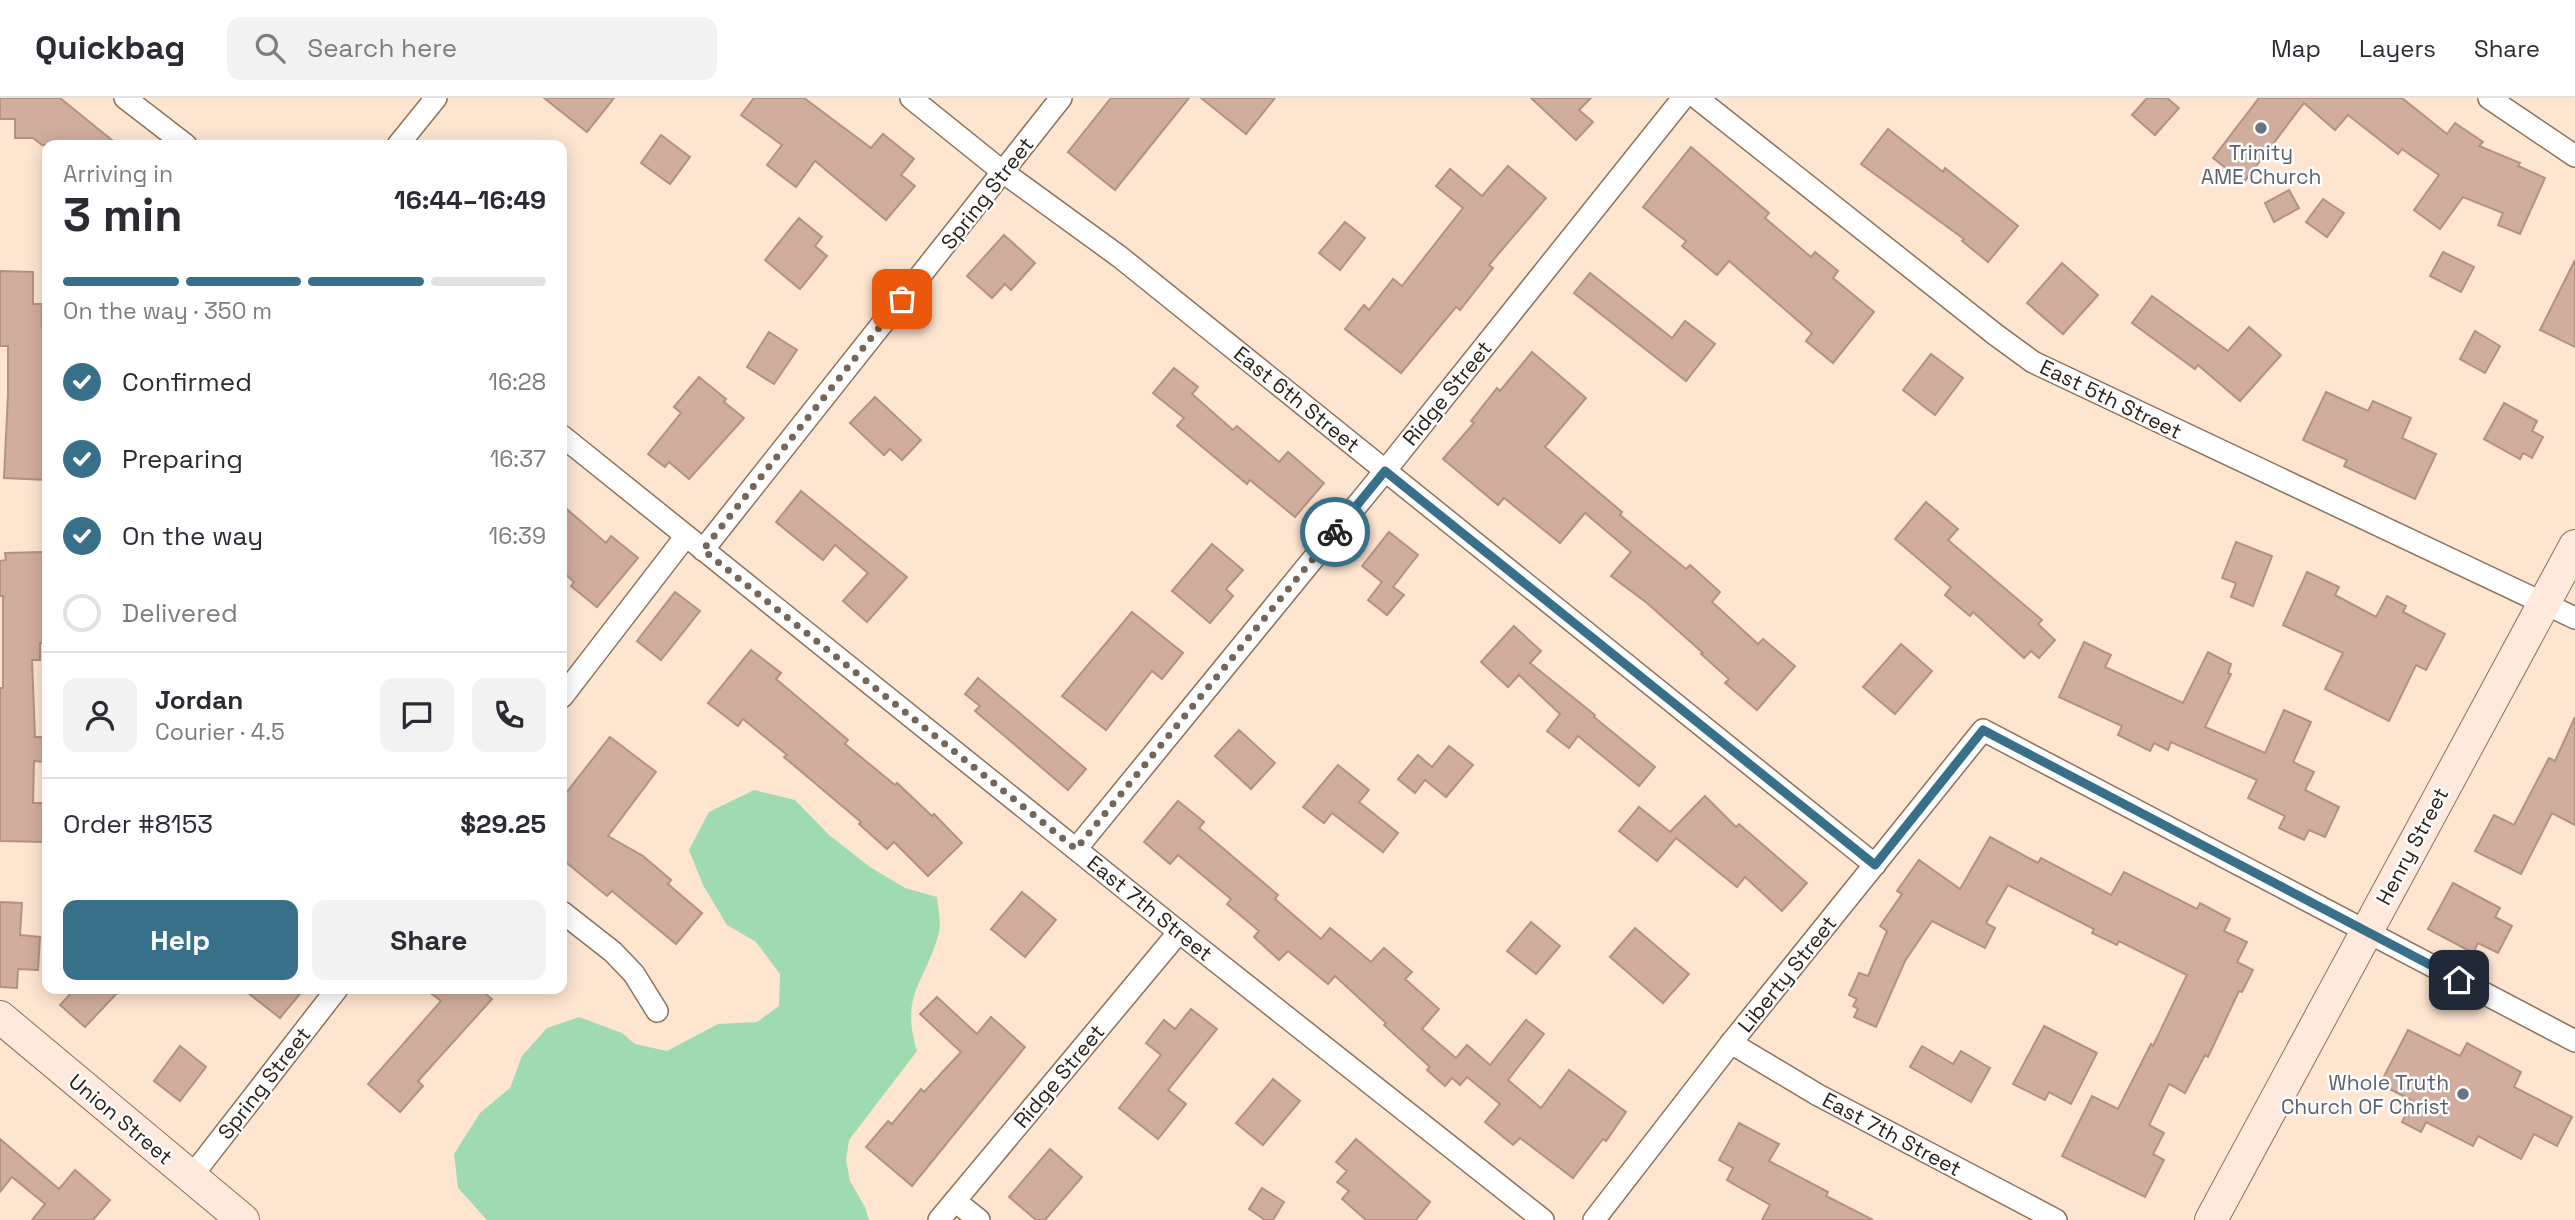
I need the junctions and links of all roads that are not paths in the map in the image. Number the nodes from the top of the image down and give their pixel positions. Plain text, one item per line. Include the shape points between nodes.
1 (125, 98) edge
2 (436, 98) edge
3 (911, 98) edge
4 (1061, 98) edge
5 (1683, 98) edge
6 (1697, 98) edge
7 (2489, 98) edge
8 (180, 140) edge
9 (402, 140) edge
10 (2575, 156) edge
11 (1003, 172) junction
12 (567, 440) edge
13 (1385, 471) junction
14 (686, 536) junction
15 (2575, 546) edge
16 (703, 550) junction
17 (2545, 602) junction
18 (2575, 618) edge
19 (567, 690) edge
20 (1076, 849) junction
21 (1875, 865) junction
22 (567, 916) edge
23 (2366, 931) junction
24 (1179, 932) junction
25 (333, 994) edge
26 (657, 1011) dead end
27 (0, 1017) edge
28 (2575, 1041) edge
29 (1731, 1043) junction
30 (191, 1177) junction
31 (955, 1201) junction
32 (243, 1220) edge
33 (939, 1220) edge
34 (974, 1220) edge
35 (979, 1220) edge
36 (1543, 1220) edge
37 (1594, 1220) edge
38 (2056, 1220) edge
39 (2211, 1220) edge

1 - 8 street
2 - 9 street
3 - 11 street, East 6th Street
4 - 11 street, Spring Street
5 - 13 street, Ridge Street
6 - 17 street, East 5th Street via 2033,362
7 - 10 street
11 - 13 street, East 6th Street via 1120,257
11 - 16 street, Spring Street
12 - 14 street, East 7th Street
13 - 20 street, Ridge Street
13 - 21 street, East 6th Street
14 - 16 street, East 7th Street
14 - 19 street
15 - 17 street, Henry Street
16 - 20 street, East 7th Street
17 - 18 street, East 5th Street
17 - 23 street, Henry Street
20 - 24 street, East 7th Street
21 - 23 street, Liberty Street via 1983,730
21 - 29 street, Liberty Street
22 - 26 street via 634,974
23 - 28 street
23 - 39 street, Henry Street
24 - 31 street, Ridge Street
24 - 36 street, East 7th Street
25 - 30 street, Spring Street
27 - 30 street, Union Street
29 - 37 street, Liberty Street
29 - 38 street, East 7th Street via 1818,1095
30 - 32 street, Union Street
31 - 33 street, Ridge Street
31 - 34 street
31 - 35 street

